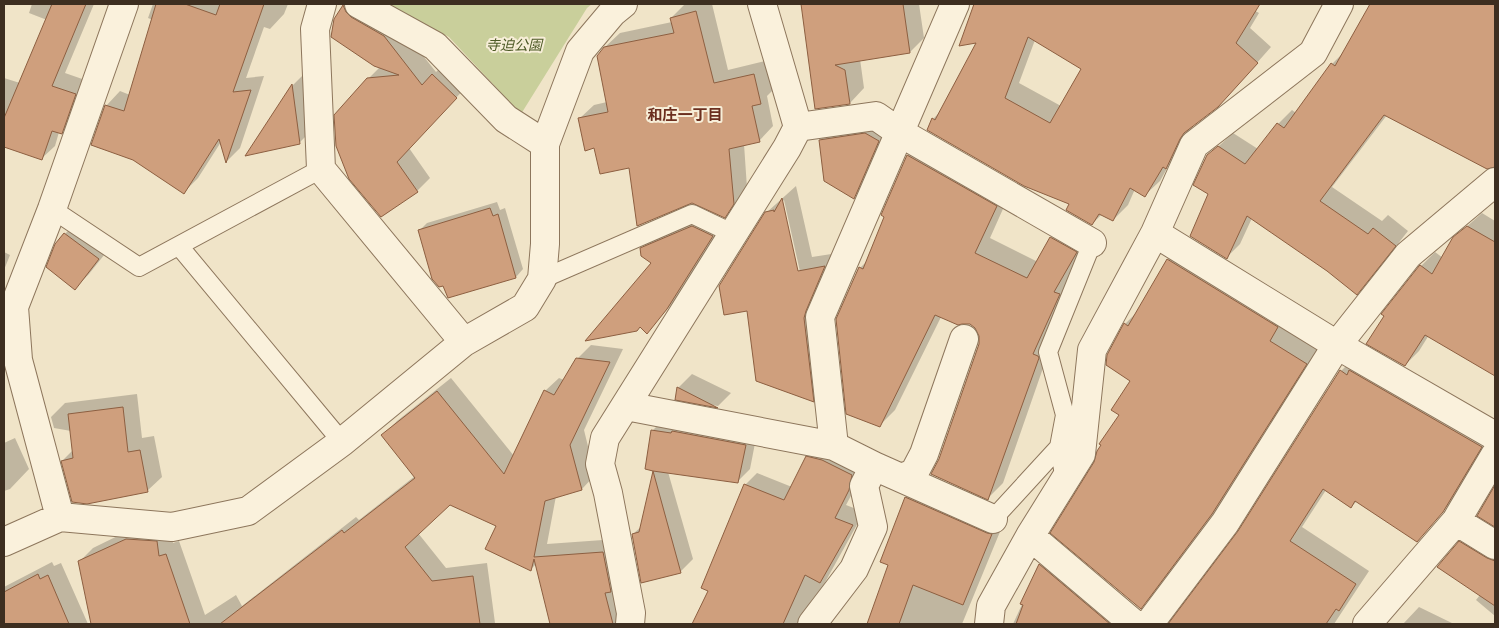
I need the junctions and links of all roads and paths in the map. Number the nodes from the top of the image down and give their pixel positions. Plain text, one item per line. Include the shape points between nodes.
1 (124, 4) edge
2 (322, 4) edge
3 (359, 4) edge
4 (623, 4) edge
5 (762, 4) edge
6 (955, 4) edge
7 (1339, 4) edge
8 (798, 127) junction
9 (899, 132) junction
10 (545, 144) junction
11 (321, 169) junction
12 (1495, 182) edge
13 (52, 209) junction
14 (1155, 233) junction
15 (734, 234) junction
16 (1092, 243) joint
17 (180, 246) junction
18 (542, 279) junction
19 (964, 339) dead end
20 (464, 342) junction
21 (1337, 345) junction
22 (11, 361) edge
23 (626, 406) junction
24 (1495, 436) edge
25 (342, 442) junction
26 (834, 446) junction
27 (1059, 447) junction
28 (1495, 455) edge
29 (874, 466) junction
30 (901, 478) junction
31 (1065, 480) junction
32 (60, 517) junction
33 (993, 519) joint
34 (1456, 521) junction
35 (1030, 536) junction
36 (4, 542) edge
37 (1495, 545) edge
38 (630, 624) edge
39 (812, 624) edge
40 (989, 624) edge
41 (1134, 624) edge
42 (1150, 624) edge
43 (1367, 624) edge

1 - 13 street
2 - 11 street via 315,29
3 - 10 street via 435,46 506,119
4 - 10 street via 612,12 580,52
5 - 8 street
6 - 9 street
7 - 14 street via 1313,53 1194,145
8 - 9 street via 876,116
8 - 15 street
9 - 16 street
9 - 26 street via 820,317
10 - 18 street
11 - 17 lane
11 - 20 street
12 - 21 street via 1408,255
13 - 17 lane via 140,267
13 - 22 street via 14,307
14 - 21 street
14 - 31 street via 1092,350 1081,454
15 - 18 lane via 692,214
15 - 23 street
16 - 27 lane via 1048,352 1065,415
17 - 25 lane
18 - 20 street via 525,306
19 - 30 street via 924,454 914,473
20 - 25 street
21 - 24 street
21 - 42 street via 1225,523
22 - 32 street
23 - 26 street
23 - 38 street via 605,438 600,464 629,604
25 - 32 street via 248,510 172,526
26 - 29 street
27 - 31 lane
27 - 33 lane
28 - 34 street
29 - 30 street
29 - 39 street via 864,486 873,527 854,568
30 - 33 street
31 - 35 street
32 - 36 street
34 - 37 street
34 - 43 street
35 - 40 street via 991,606
35 - 41 street

